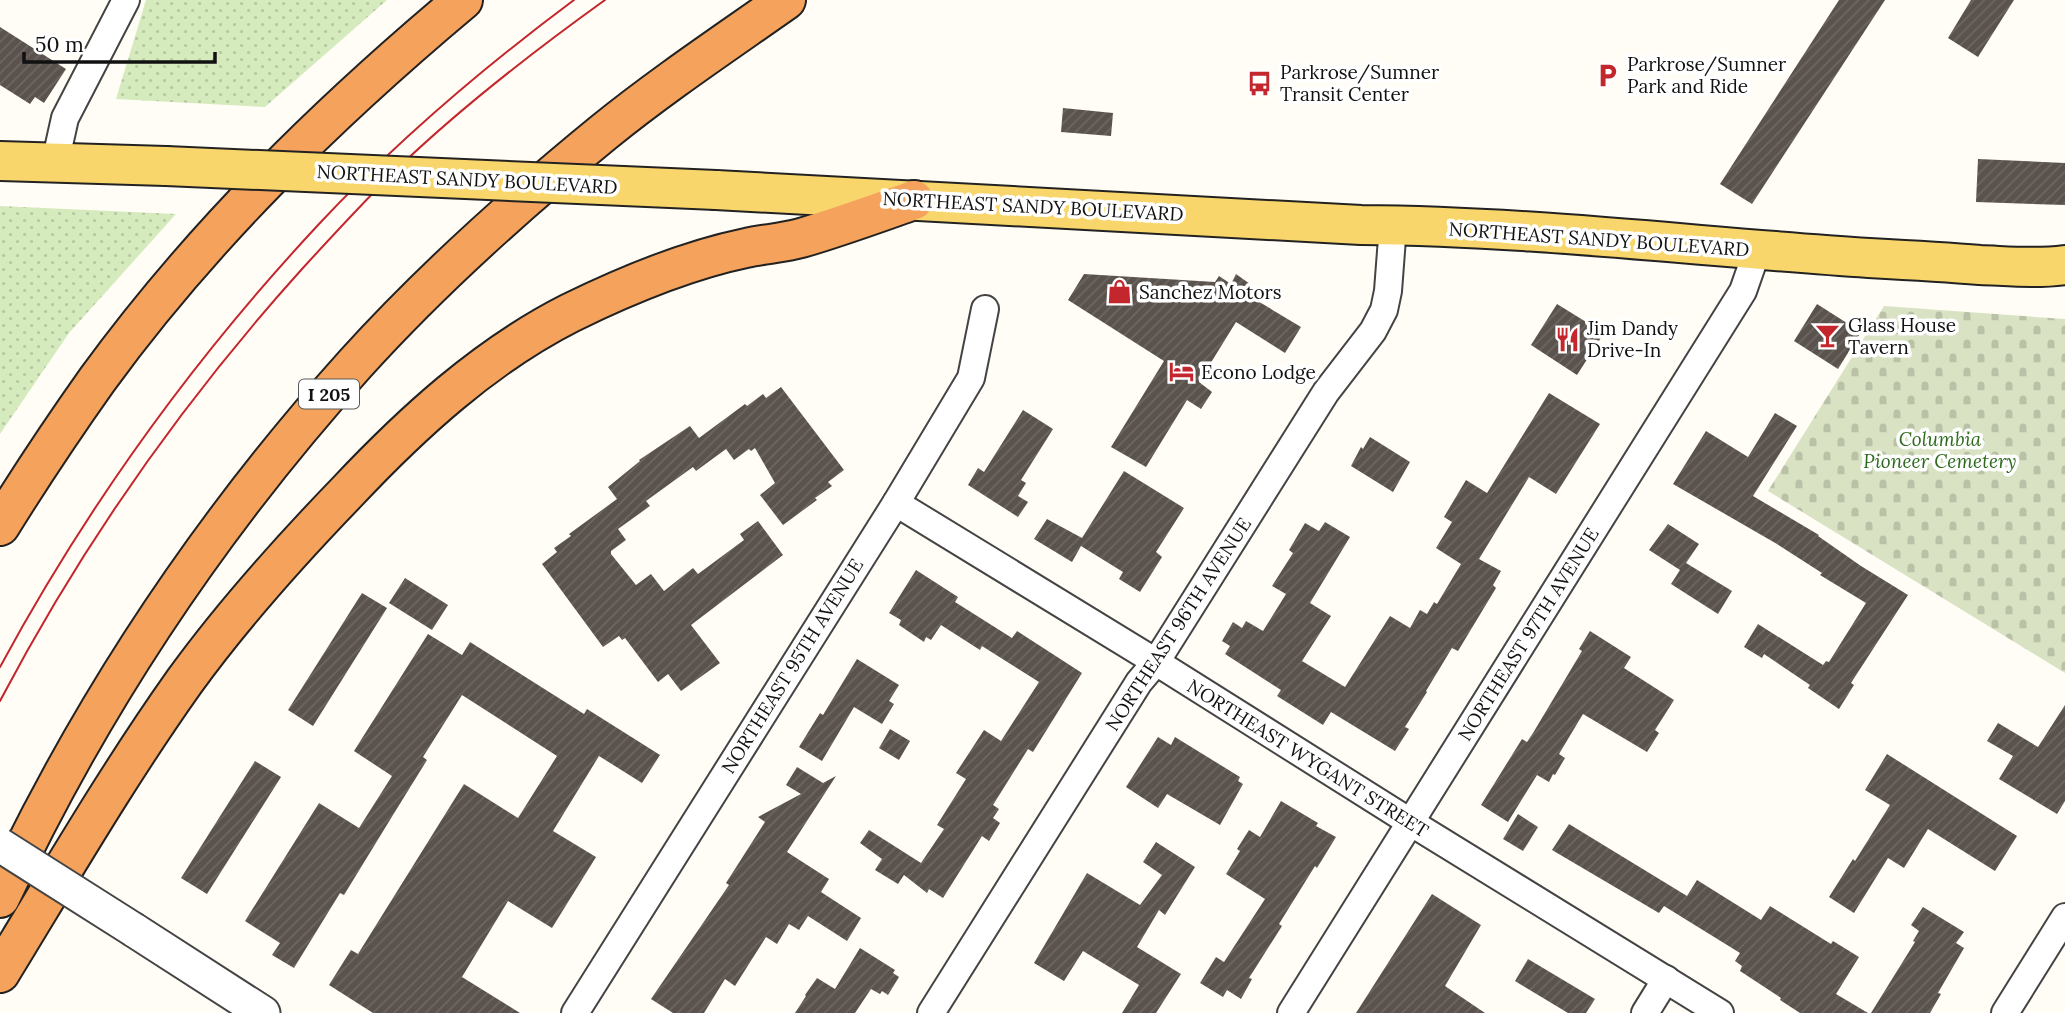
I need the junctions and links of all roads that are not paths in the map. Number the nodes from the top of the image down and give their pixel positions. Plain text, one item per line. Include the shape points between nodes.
1 (126, 0) edge
2 (423, 0) edge
3 (463, 0) edge
4 (786, 0) edge
5 (345, 103) junction
6 (0, 161) edge
7 (55, 163) junction
8 (914, 200) junction
9 (1393, 225) junction
10 (1757, 251) junction
11 (2065, 265) edge
12 (2017, 266) junction
13 (2065, 289) edge
14 (985, 309) dead end
15 (896, 503) junction
16 (0, 526) edge
17 (1156, 662) junction
18 (1410, 822) junction
19 (0, 845) edge
20 (0, 898) edge
21 (2065, 917) edge
22 (0, 973) edge
23 (1666, 979) junction
24 (263, 1013) edge
25 (575, 1013) edge
26 (931, 1013) edge
27 (1291, 1013) edge
28 (1645, 1013) edge
29 (1720, 1013) edge
30 (2005, 1013) edge

1 - 7 street via 65,118
2 - 5 highway via 373,60
3 - 5 highway
4 - 20 highway, I 205 via 605,131 483,236 357,362 237,509 137,649 91,722
5 - 16 highway via 280,166 155,306 98,379
6 - 7 main road, NORTHEAST SANDY BOULEVARD
7 - 8 main road, NORTHEAST SANDY BOULEVARD, bridge
8 - 9 main road, NORTHEAST SANDY BOULEVARD
8 - 22 highway via 798,239 744,248 627,287 523,341 450,394 388,448 333,506 185,680
9 - 10 main road, NORTHEAST SANDY BOULEVARD
9 - 17 street, NORTHEAST 96TH AVENUE via 1388,291 1373,331 1326,392
10 - 12 main road, NORTHEAST SANDY BOULEVARD
10 - 18 street, NORTHEAST 97TH AVENUE via 1743,291
11 - 12 main road, NORTHEAST SANDY BOULEVARD
12 - 13 main road
14 - 15 street, NORTHEAST 95TH AVENUE via 971,378
15 - 17 street, NORTHEAST WYGANT STREET
15 - 25 street, NORTHEAST 95TH AVENUE
17 - 18 street, NORTHEAST WYGANT STREET
17 - 26 street, NORTHEAST 96TH AVENUE via 1131,693
18 - 23 street, NORTHEAST WYGANT STREET
18 - 27 street, NORTHEAST 97TH AVENUE
19 - 24 street, bridge
21 - 30 street
23 - 28 street
23 - 29 street, NORTHEAST WYGANT STREET

